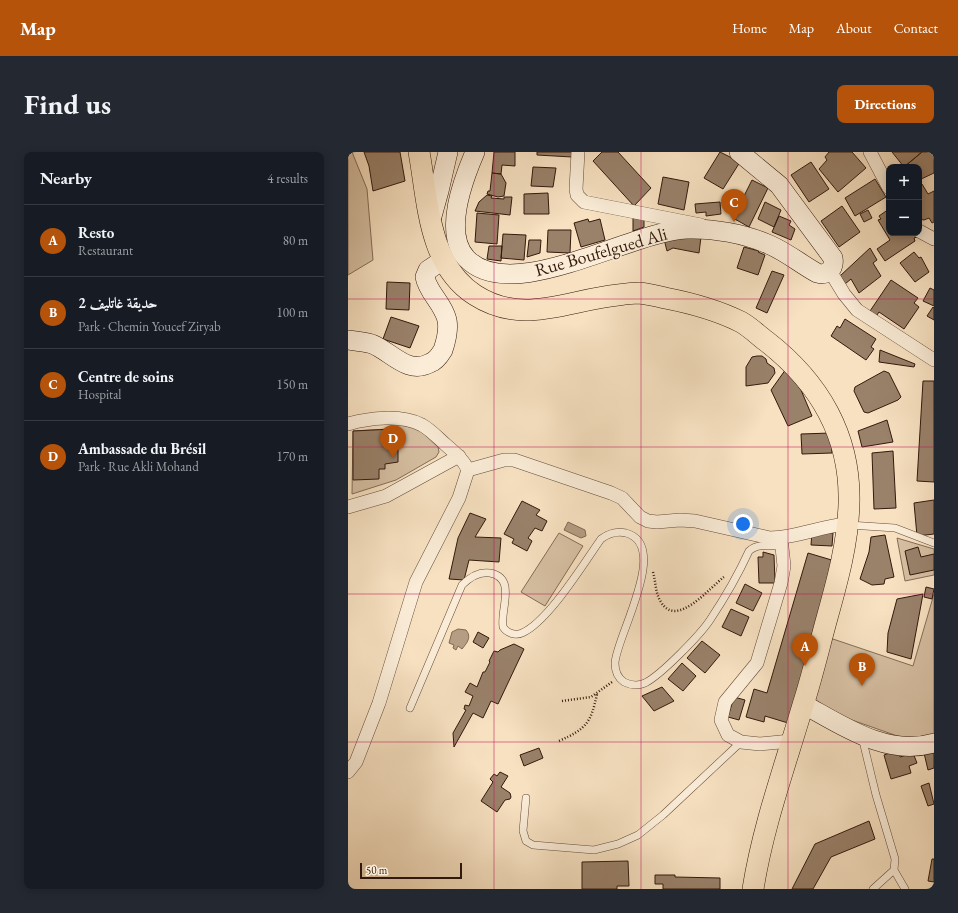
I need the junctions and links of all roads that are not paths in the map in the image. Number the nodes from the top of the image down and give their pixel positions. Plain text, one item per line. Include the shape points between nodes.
1 (419, 152) edge
2 (448, 152) edge
3 (475, 152) edge
4 (578, 152) edge
5 (739, 152) edge
6 (870, 152) edge
7 (886, 182) edge
8 (430, 220) junction
9 (922, 233) edge
10 (739, 236) junction
11 (934, 239) edge
12 (443, 260) junction
13 (830, 271) junction
14 (348, 340) edge
15 (934, 360) edge
16 (348, 424) edge
17 (459, 456) junction
18 (468, 470) junction
19 (348, 508) edge
20 (847, 524) junction
21 (782, 542) junction
22 (934, 543) edge
23 (804, 704) junction
24 (410, 708) dead end
25 (862, 737) junction
26 (791, 741) junction
27 (740, 742) junction
28 (934, 743) edge
29 (348, 772) edge
30 (526, 798) dead end
31 (894, 870) junction
32 (753, 889) edge
33 (873, 889) edge
34 (905, 889) edge

1 - 8 main road
2 - 8 street via 440,192
3 - 10 street, Rue Boufelgued Ali via 466,174 456,215 456,243 469,261 489,272 538,273 673,230 711,231
4 - 10 street via 576,189 577,195 584,202 686,220
5 - 13 street via 779,185 833,258 834,264
6 - 7 street
8 - 12 main road via 436,245
9 - 11 street
10 - 13 street, Rue Boufelgued Ali via 771,245 817,273 825,274
12 - 14 street via 428,270 425,276 429,289 444,311 447,322 446,341 441,354 432,362 410,366 372,344
12 - 20 main road via 456,278 473,294 490,304 510,310 534,310 598,297 638,293 700,305 742,323 797,368 815,390 836,426 848,474
13 - 15 street via 857,310
16 - 17 street via 390,419 408,420 421,425
17 - 18 street
17 - 19 street via 386,496
18 - 21 street via 504,460 514,460 622,498 640,517 648,521 694,521
18 - 29 street via 459,498 416,582 377,707 356,762
20 - 21 street via 830,526
20 - 22 lane via 895,528
20 - 23 main road via 838,577
21 - 24 lane via 749,551 710,622 669,665 640,684 630,684 619,676 615,662 632,615 644,565 642,547 634,537 617,532 601,539 548,612 518,634 511,633 503,627 502,618 507,592 504,582 498,576 488,573 471,577 462,585
21 - 27 street via 784,566 781,583 757,663 725,702 721,714 724,730
23 - 25 street
23 - 26 main road
25 - 28 street via 908,746
25 - 31 lane via 895,859
26 - 27 street via 760,744
26 - 32 main road via 758,857
27 - 30 lane via 663,815 638,835 618,844 594,850 533,846 526,841 523,830
31 - 33 lane
31 - 34 lane

